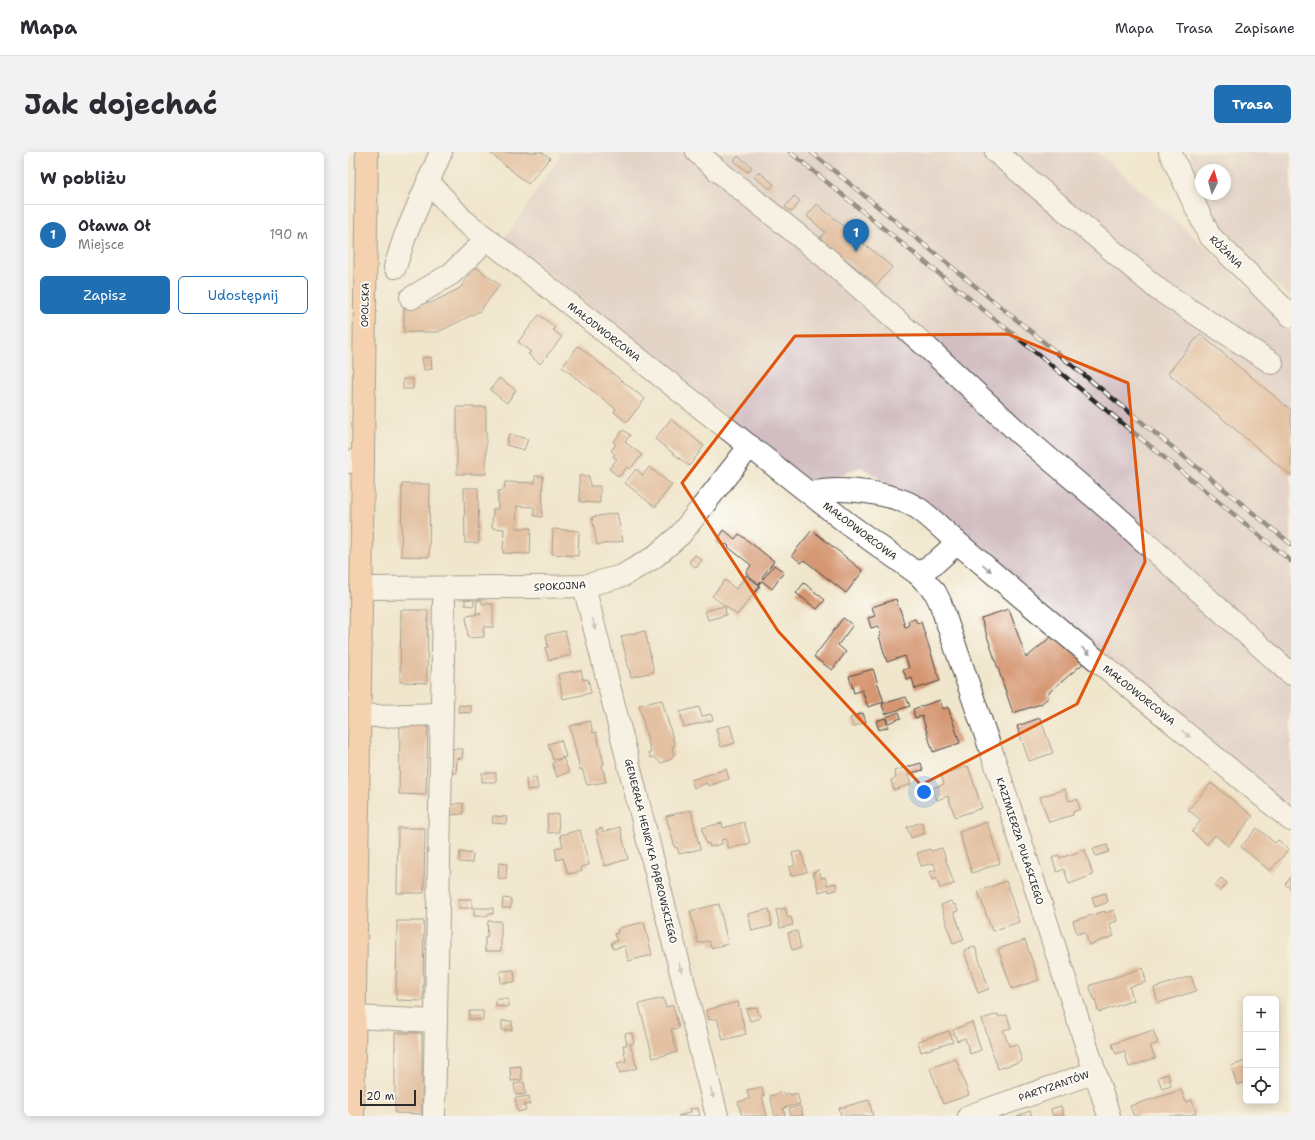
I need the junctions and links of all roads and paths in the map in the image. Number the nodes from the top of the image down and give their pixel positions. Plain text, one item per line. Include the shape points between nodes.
1 (367, 152) edge
2 (441, 152) edge
3 (696, 152) edge
4 (996, 152) edge
5 (1170, 152) edge
6 (428, 181) junction
7 (486, 238) junction
8 (395, 267) dead end
9 (411, 298) dead end
10 (1291, 316) edge
11 (1272, 363) dead end
12 (750, 446) junction
13 (355, 460) edge
14 (811, 493) junction
15 (957, 543) junction
16 (918, 574) junction
17 (584, 586) junction
18 (361, 588) junction
19 (449, 595) junction
20 (1291, 674) edge
21 (442, 714) junction
22 (360, 715) junction
23 (1291, 820) edge
24 (355, 1017) junction
25 (436, 1021) junction
26 (1095, 1072) junction
27 (354, 1116) edge
28 (434, 1116) edge
29 (718, 1116) edge
30 (969, 1116) edge
31 (1109, 1116) edge

1 - 13 main road, OPOLSKA
2 - 6 street
3 - 20 street via 842,271 1019,433 1113,513
4 - 11 street via 1159,290
5 - 10 street, RÓŻANA via 1209,235
6 - 7 street, MAŁODWORCOWA via 463,220
6 - 8 street via 404,236
7 - 9 street via 451,274
7 - 12 street, MAŁODWORCOWA
12 - 14 street, MAŁODWORCOWA
12 - 17 street, SPOKOJNA via 680,535 653,558 622,576
13 - 18 main road, OPOLSKA
14 - 15 street, MAŁODWORCOWA via 836,490 884,495 919,509
14 - 16 street, MAŁODWORCOWA via 847,523
15 - 16 street
15 -> 23 street, MAŁODWORCOWA
16 - 26 street, KAZIMIERZA PUŁASKIEGO via 935,592 940,602 998,770
17 - 19 street, SPOKOJNA
17 -> 29 street, GENERAŁA HENRYKA DĄBROWSKIEGO
18 - 19 street, SPOKOJNA
18 - 22 main road, OPOLSKA
19 - 21 street via 453,617 444,629
21 - 22 street
21 - 25 street
22 - 24 main road, OPOLSKA
24 - 25 street
24 - 27 main road, OPOLSKA
25 - 28 street
26 - 30 street, PARTYZANTÓW
26 - 31 street, KAZIMIERZA PUŁASKIEGO

